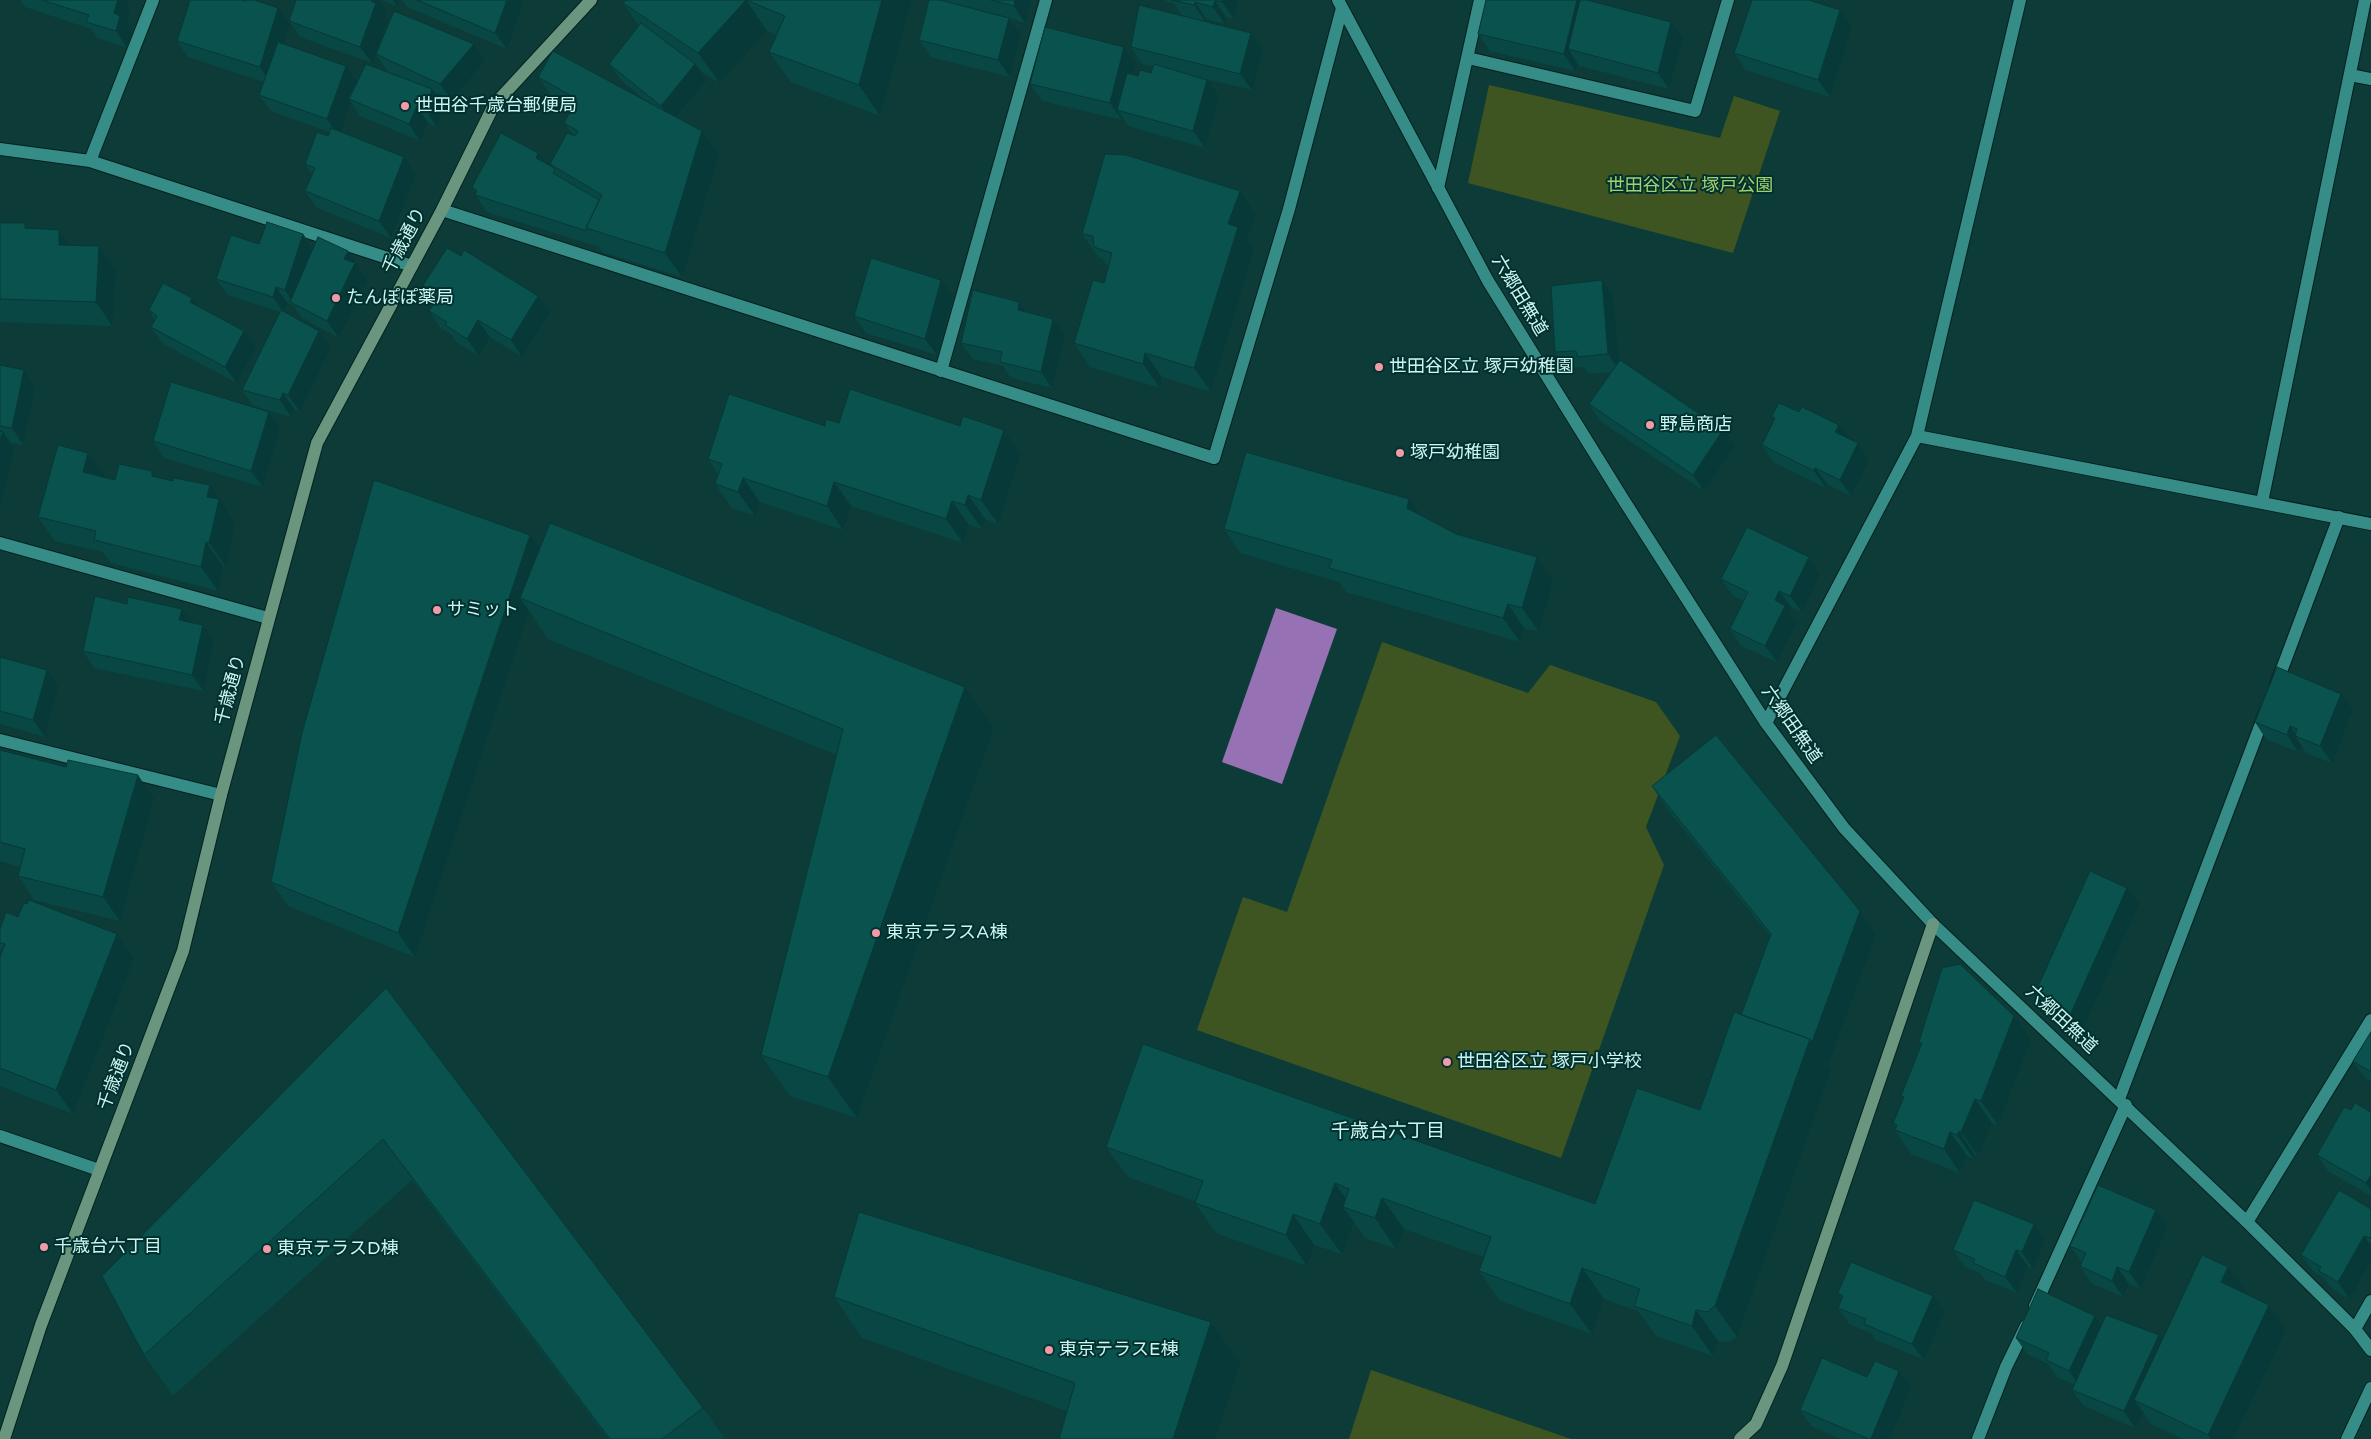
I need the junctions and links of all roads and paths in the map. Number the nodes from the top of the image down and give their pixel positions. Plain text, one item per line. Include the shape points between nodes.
1 (153, 0) edge
2 (590, 0) edge
3 (1046, 0) edge
4 (1480, 0) edge
5 (1728, 0) edge
6 (2020, 0) edge
7 (2365, 0) edge
8 (1340, 4) edge
9 (1468, 58) junction
10 (2350, 75) junction
11 (2371, 79) edge
12 (0, 149) edge
13 (90, 161) junction
14 (1438, 188) junction
15 (442, 210) junction
16 (412, 266) junction
17 (941, 371) junction
18 (1917, 436) junction
19 (2262, 502) junction
20 (2339, 516) junction
21 (2371, 524) edge
22 (0, 543) edge
23 (268, 618) junction
24 (1766, 723) junction
25 (0, 740) edge
26 (221, 795) junction
27 (1933, 924) junction
28 (2371, 1020) edge
29 (2123, 1102) junction
30 (0, 1136) edge
31 (99, 1170) junction
32 (2247, 1222) junction
33 (2371, 1301) edge
34 (2355, 1329) junction
35 (2371, 1350) edge
36 (2371, 1388) edge
37 (4, 1439) edge
38 (1740, 1439) edge
39 (1978, 1439) edge
40 (2347, 1439) edge

1 - 13 street
2 - 15 street, 千歳通り via 494,104
3 - 17 street
4 - 9 street
5 - 9 street via 1694,111
6 - 18 street
7 - 10 street
8 - 14 street, 六郷田無道
8 - 17 street via 1289,209 1214,458
9 - 14 street
10 - 11 street
10 - 19 street
12 - 13 street
13 - 16 street
14 - 24 street, 六郷田無道 via 1488,281
15 - 16 street, 千歳通り
15 - 17 street
16 - 23 street, 千歳通り via 317,443
18 - 19 street
18 - 24 street
19 - 20 street
20 - 21 street
20 - 29 street
22 - 23 street
23 - 26 street, 千歳通り
24 - 27 street, 六郷田無道 via 1844,828
25 - 26 street
26 - 31 street, 千歳通り via 183,951
27 - 29 street, 六郷田無道
27 - 38 street via 1782,1366 1756,1424
28 - 32 street
29 - 32 street, 六郷田無道
29 - 39 street via 2006,1367
30 - 31 street
31 - 37 street, 千歳通り via 41,1325
32 - 34 street, 六郷田無道
33 - 34 street
34 - 35 street, 六郷田無道
36 - 40 street

